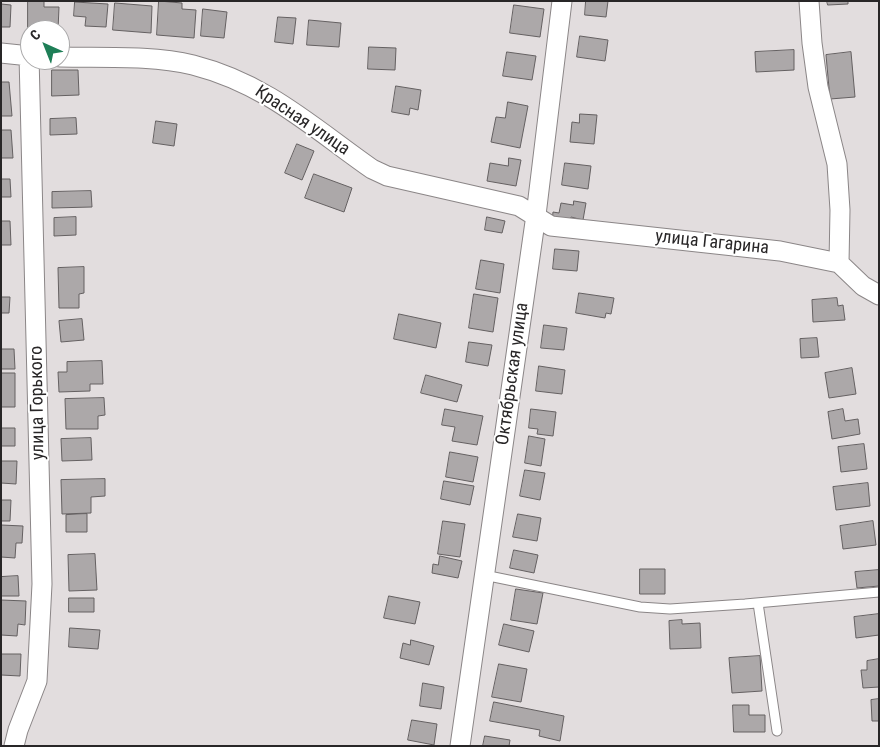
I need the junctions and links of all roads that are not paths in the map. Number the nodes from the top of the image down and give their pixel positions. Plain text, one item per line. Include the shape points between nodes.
1 (562, 1) edge
2 (809, 1) edge
3 (1, 53) edge
4 (20, 55) edge
5 (70, 57) edge
6 (30, 70) edge
7 (536, 215) junction
8 (839, 263) junction
9 (879, 294) edge
10 (484, 575) junction
11 (879, 592) edge
12 (758, 603) junction
13 (777, 731) dead end
14 (14, 746) edge
15 (460, 746) edge

1 - 7 street, Октябрьская улица
2 - 8 street via 818,87 838,164
3 - 4 street
5 - 7 street, Красная улица via 163,60 226,76 275,99 372,169 387,176 519,206
6 - 14 street, улица Горького via 42,584 38,681
7 - 8 street, улица Гагарина via 551,226 780,251
7 - 10 street, Октябрьская улица
8 - 9 street via 863,286
10 - 12 lane via 640,607 670,609
10 - 15 street, Октябрьская улица
11 - 12 lane
12 - 13 lane

